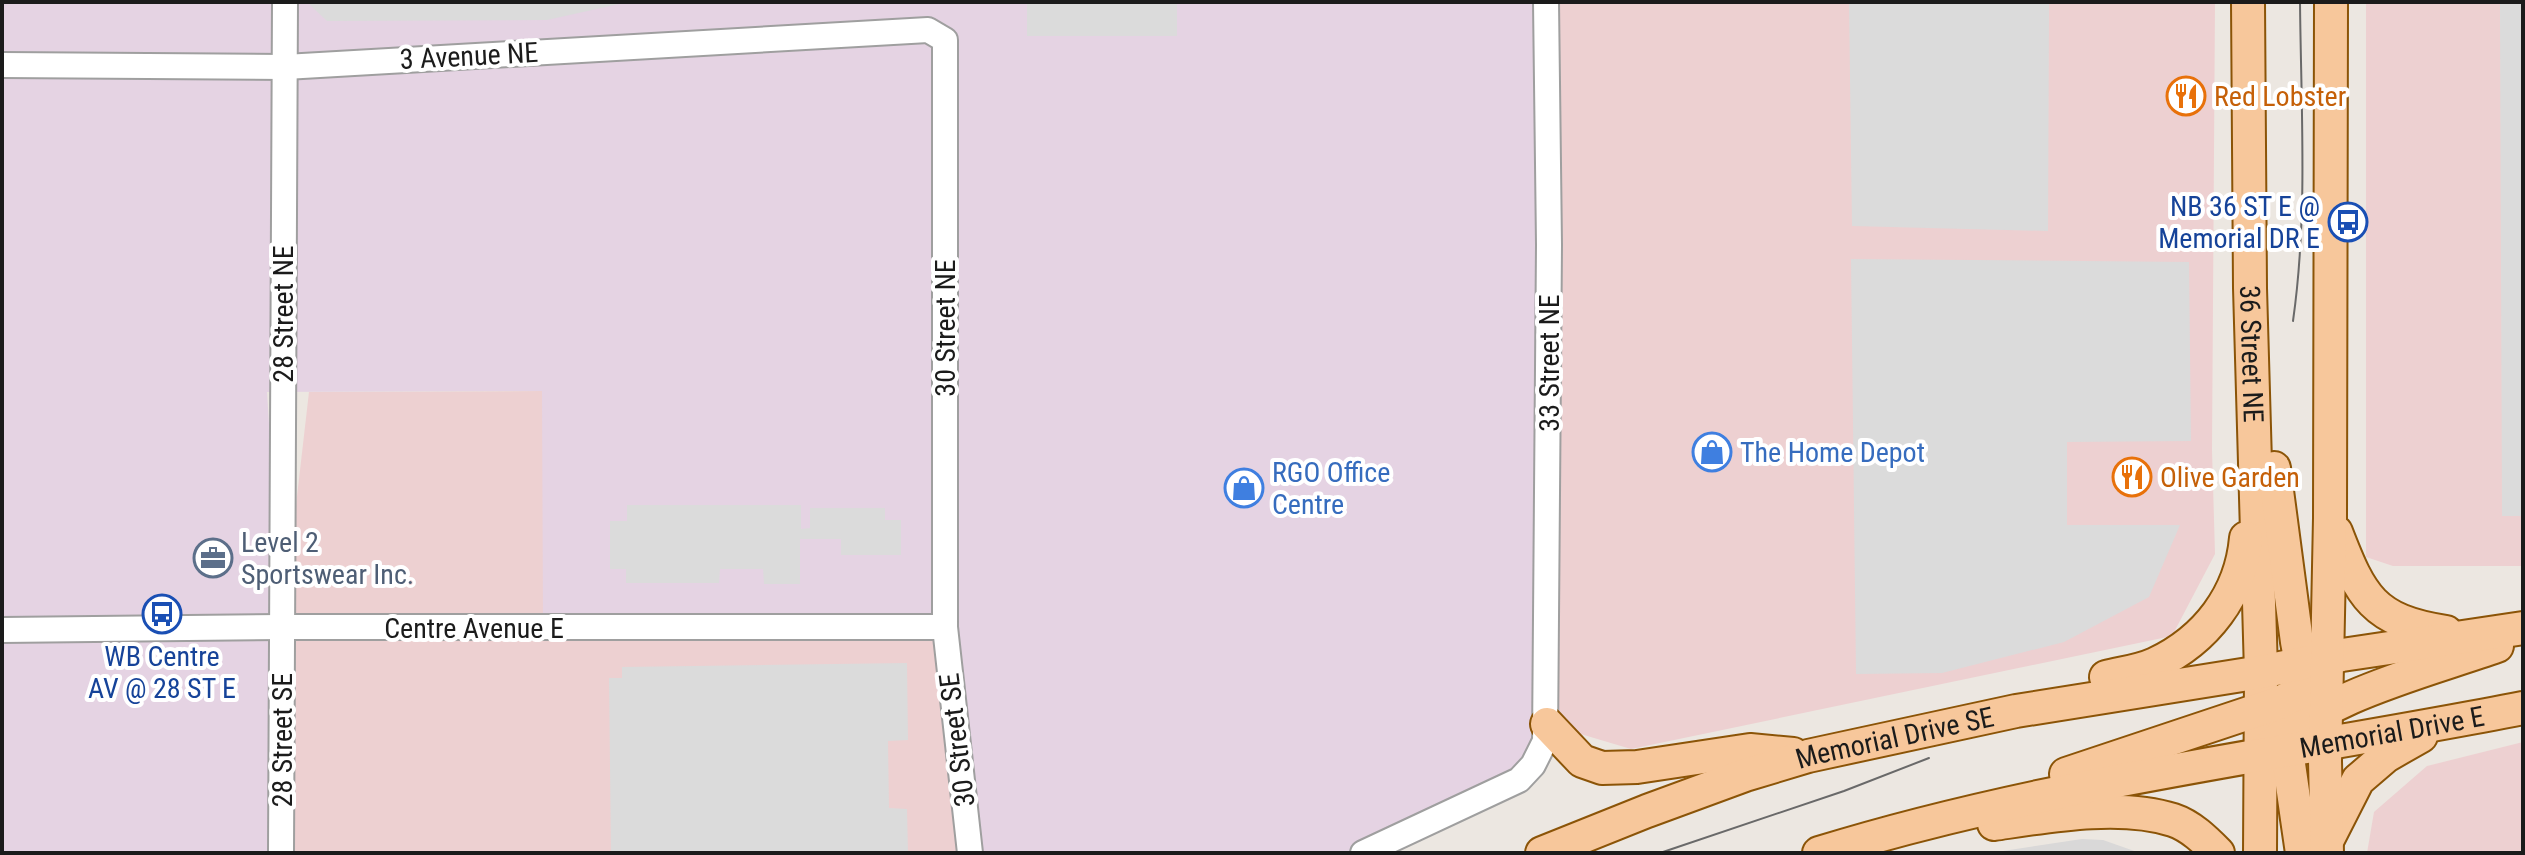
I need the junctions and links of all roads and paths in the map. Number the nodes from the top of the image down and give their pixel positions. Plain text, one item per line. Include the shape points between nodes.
1 (285, 2) edge
2 (1546, 2) edge
3 (2248, 2) edge
4 (2331, 2) edge
5 (935, 34) joint
6 (2, 65) edge
7 (285, 67) junction
8 (2256, 429) junction
9 (2257, 472) junction
10 (2330, 518) junction
11 (282, 627) junction
12 (945, 627) junction
13 (2523, 628) edge
14 (2, 630) edge
15 (2467, 635) junction
16 (2523, 636) edge
17 (2261, 672) junction
18 (2295, 708) junction
19 (2523, 708) edge
20 (2016, 711) junction
21 (1547, 724) junction
22 (2441, 725) junction
23 (2326, 745) junction
24 (1808, 756) junction
25 (2019, 799) junction
26 (1892, 831) junction
27 (2319, 849) edge
28 (281, 853) edge
29 (970, 853) edge
30 (1363, 853) edge
31 (1542, 853) edge
32 (1819, 853) edge
33 (2218, 853) edge
34 (2260, 853) edge

1 - 7 street, 28 Street NE
2 - 21 street, 33 Street NE
3 - 8 main road, 36 Street NE
4 - 10 main road
5 - 7 street, 3 Avenue NE via 928,30
5 - 12 street, 30 Street NE via 945,40
6 - 7 street, 3 Avenue NE
7 - 11 street, 28 Street NE
8 - 9 main road, 36 Street NE
8 - 18 main road via 2275,471
9 - 17 main road, 36 Street NE
9 - 20 main road via 2236,584 2209,626 2153,665 2061,689
10 - 15 main road via 2358,585 2378,609 2400,622
10 - 18 main road
11 - 12 street, Centre Avenue E
11 - 14 street, Centre Avenue E
11 - 28 street, 28 Street SE
12 - 29 street, 30 Street SE
13 - 15 main road
15 - 18 main road
16 - 18 main road
17 - 18 main road
17 - 20 main road, Memorial Drive SE
18 - 23 main road
18 - 25 main road
18 - 25 main road via 2045,781
18 - 27 main road
18 - 34 main road
19 - 22 main road, Memorial Drive E
20 - 24 main road, Memorial Drive SE
21 - 24 main road via 1582,761 1602,768 1750,750
21 - 30 street, 33 Street NE via 1539,756 1519,780
22 - 23 main road, Memorial Drive E
22 - 27 main road via 2386,756 2358,780
23 - 27 main road
24 - 31 main road, Memorial Drive SE
25 - 26 main road
26 - 32 main road
26 - 33 main road via 1923,835 2073,814 2129,813 2174,820

